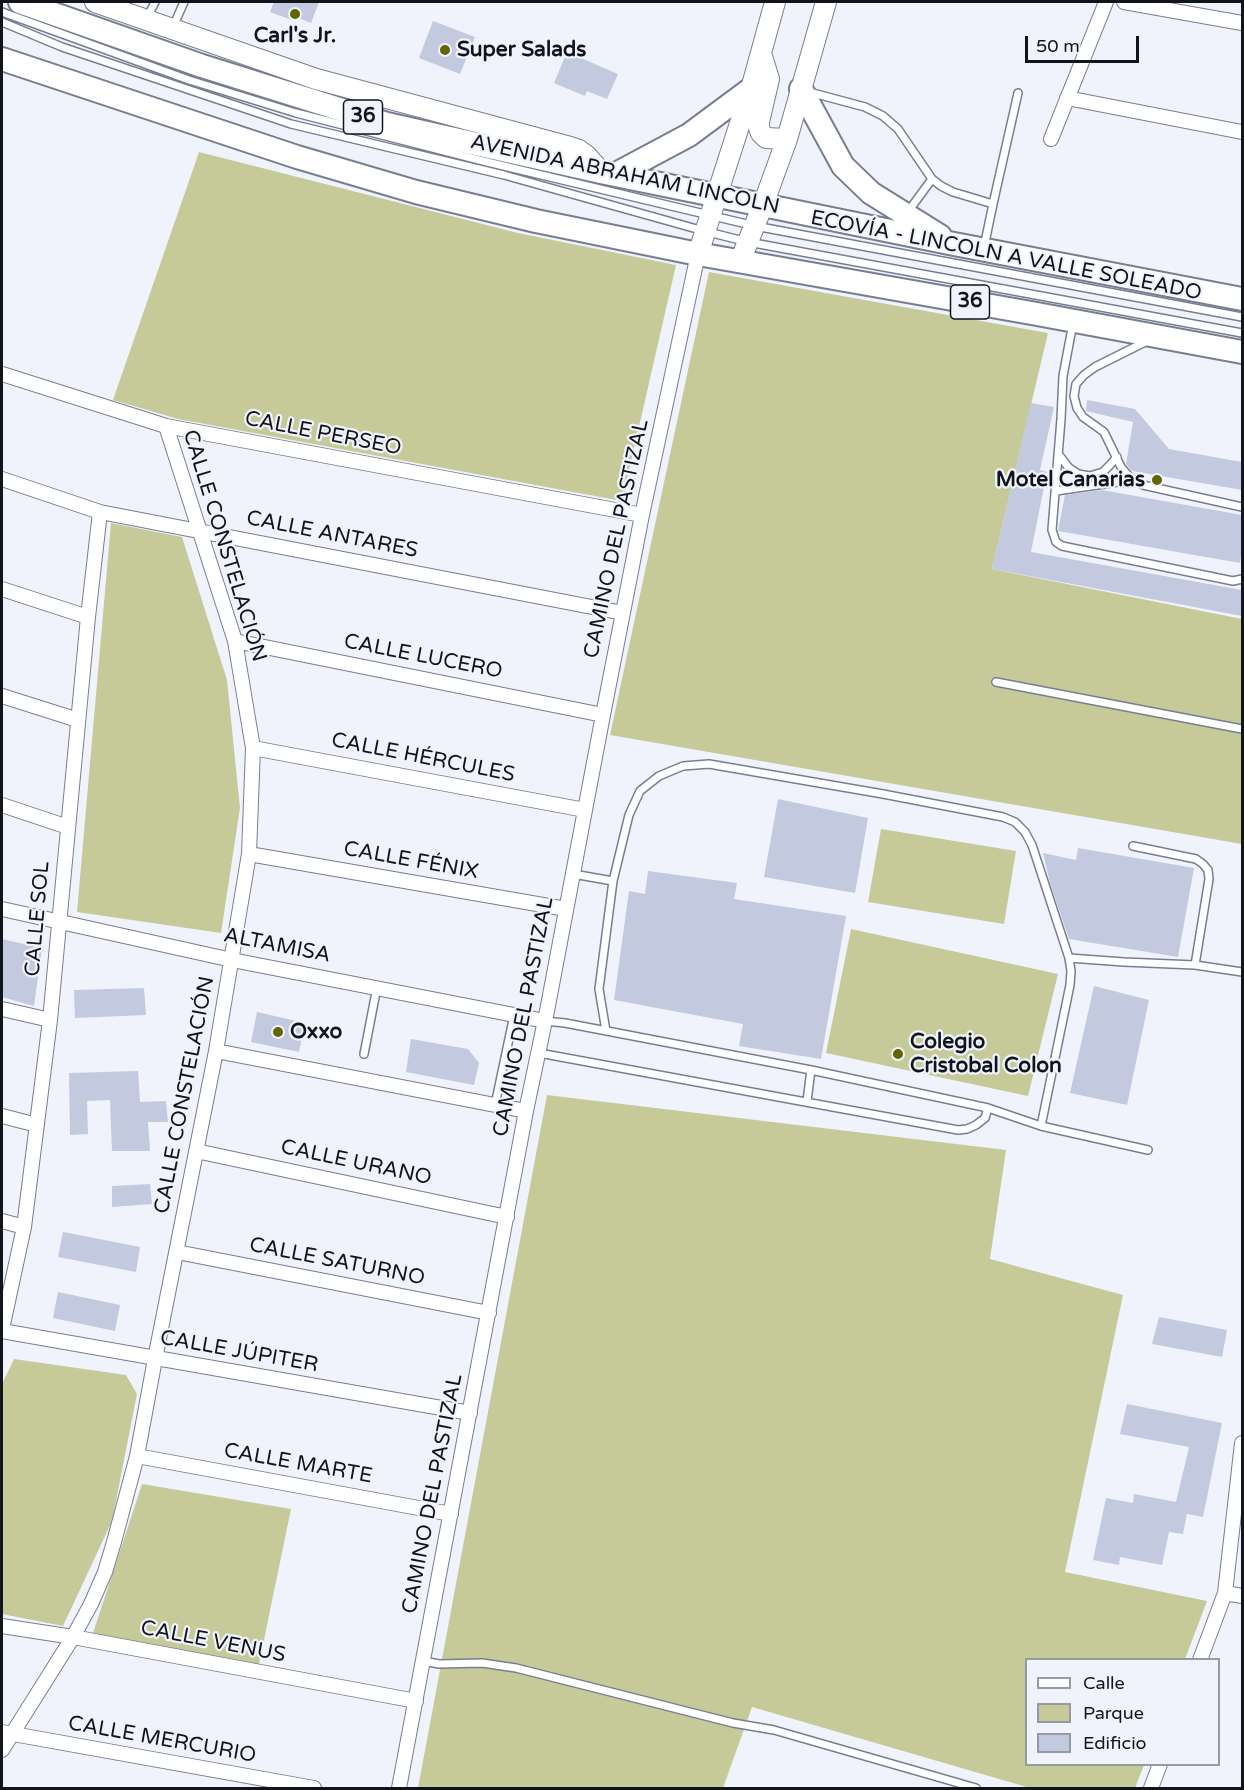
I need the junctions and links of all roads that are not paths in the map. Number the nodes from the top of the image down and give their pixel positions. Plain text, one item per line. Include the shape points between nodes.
1 (20, 2) edge
2 (95, 2) edge
3 (184, 2) edge
4 (775, 2) edge
5 (826, 2) edge
6 (1106, 2) edge
7 (1124, 2) edge
8 (151, 10) edge
9 (2, 12) edge
10 (2, 22) edge
11 (1242, 23) edge
12 (172, 29) junction
13 (761, 53) junction
14 (2, 59) edge
15 (751, 89) junction
16 (801, 89) junction
17 (1018, 93) dead end
18 (1067, 98) junction
19 (1242, 132) edge
20 (787, 139) junction
21 (1051, 139) dead end
22 (608, 173) junction
23 (932, 179) junction
24 (993, 204) junction
25 (710, 214) junction
26 (906, 214) junction
27 (751, 234) junction
28 (954, 244) junction
29 (984, 249) junction
30 (698, 254) junction
31 (1242, 300) edge
32 (1242, 317) edge
33 (1073, 321) junction
34 (1242, 333) edge
35 (1156, 336) junction
36 (1242, 352) edge
37 (2, 374) edge
38 (166, 426) junction
39 (1059, 455) junction
40 (1117, 457) junction
41 (2, 478) edge
42 (1132, 480) junction
43 (1056, 491) junction
44 (1242, 507) edge
45 (100, 512) junction
46 (642, 515) junction
47 (199, 530) junction
48 (1242, 579) edge
49 (2, 589) edge
50 (623, 613) junction
51 (88, 617) junction
52 (235, 641) junction
53 (996, 682) dead end
54 (2, 696) edge
55 (603, 715) junction
56 (78, 720) junction
57 (1242, 729) edge
58 (253, 748) junction
59 (2, 805) edge
60 (585, 810) junction
61 (68, 827) junction
62 (1133, 846) dead end
63 (249, 854) junction
64 (573, 874) junction
65 (613, 882) junction
66 (2, 909) edge
67 (566, 909) junction
68 (59, 923) junction
69 (1069, 958) junction
70 (232, 960) junction
71 (1195, 965) junction
72 (1242, 972) edge
73 (377, 987) junction
74 (2, 1009) edge
75 (514, 1015) junction
76 (50, 1020) junction
77 (545, 1021) junction
78 (606, 1031) junction
79 (216, 1051) junction
80 (539, 1053) junction
81 (364, 1054) dead end
82 (811, 1070) junction
83 (807, 1101) junction
84 (495, 1105) junction
85 (988, 1108) junction
86 (526, 1111) junction
87 (2, 1116) edge
88 (37, 1125) junction
89 (1041, 1126) junction
90 (1148, 1150) dead end
91 (196, 1151) junction
92 (507, 1217) junction
93 (2, 1221) edge
94 (24, 1227) junction
95 (177, 1252) junction
96 (489, 1313) junction
97 (2, 1330) edge
98 (154, 1359) junction
99 (470, 1413) junction
100 (1242, 1443) edge
101 (137, 1456) junction
102 (451, 1514) junction
103 (1225, 1593) junction
104 (1242, 1596) edge
105 (2, 1626) edge
106 (73, 1637) junction
107 (1200, 1658) edge
108 (423, 1661) junction
109 (416, 1701) junction
110 (7, 1733) edge
111 (2, 1749) edge
112 (1159, 1766) edge
113 (314, 1788) edge
114 (399, 1788) edge
115 (976, 1788) edge
116 (1151, 1788) edge

1 - 22 main road, AVENIDA ABRAHAM LINCOLN / 36 via 376,121
2 - 8 street
3 - 12 lane
4 - 13 street
5 - 16 street
6 - 18 street
7 - 11 street
8 - 12 street
9 - 25 lane via 189,80 296,112
10 - 25 lane via 62,47 291,124 504,175
12 - 22 street via 316,79 570,147
13 - 15 street
13 - 20 street via 769,79 759,128 766,138
14 - 30 main road, 36 via 416,192
15 - 22 main road via 659,153
15 - 25 street
16 - 20 street
16 - 23 lane via 883,116 898,129
16 - 26 main road via 843,166 871,193
17 - 24 lane
18 - 19 street
18 - 21 street
20 - 27 street
22 - 25 main road, AVENIDA ABRAHAM LINCOLN / 36
23 - 24 lane via 953,192
23 - 26 lane
24 - 29 lane
25 - 27 main road, AVENIDA ABRAHAM LINCOLN / 36
25 - 27 lane
25 - 30 street
26 - 28 main road
27 - 28 main road, AVENIDA ABRAHAM LINCOLN / 36
27 - 30 main road, 36
27 - 32 lane, ECOVÍA - LINCOLN A VALLE SOLEADO
27 - 33 main road, 36
27 - 34 lane
28 - 29 main road, AVENIDA ABRAHAM LINCOLN / 36
29 - 31 main road, AVENIDA ABRAHAM LINCOLN / 36
30 - 46 street, CAMINO DEL PASTIZAL
33 - 35 main road, 36
33 - 39 lane via 1063,376
35 - 36 main road, 36
35 - 40 lane via 1095,367 1076,384 1077,408 1104,432
37 - 38 street, CALLE PERSEO
38 - 46 street, CALLE PERSEO
38 - 47 street, CALLE CONSTELACIÓN
39 - 40 lane via 1069,468 1090,476 1102,472
39 - 43 lane
40 - 42 lane
41 - 45 street, CALLE ANTARES
42 - 43 lane
42 - 44 lane
43 - 48 lane via 1052,530 1062,546 1233,581
45 - 47 street, CALLE ANTARES
45 - 51 street, CALLE SOL
46 - 50 street, CAMINO DEL PASTIZAL
47 - 50 street, CALLE ANTARES
47 - 52 street, CALLE CONSTELACIÓN
49 - 51 street
50 - 55 street, CAMINO DEL PASTIZAL
51 - 56 street, CALLE SOL
52 - 55 street, CALLE LUCERO
52 - 58 street, CALLE CONSTELACIÓN
53 - 57 lane
54 - 56 street
55 - 60 street, CAMINO DEL PASTIZAL
56 - 61 street, CALLE SOL
58 - 60 street, CALLE HÉRCULES
58 - 63 street, CALLE CONSTELACIÓN
59 - 61 street
60 - 64 street, CAMINO DEL PASTIZAL
61 - 68 street, CALLE SOL
62 - 71 lane via 1196,859 1208,870
63 - 67 street, CALLE FÉNIX
63 - 70 street, CALLE CONSTELACIÓN
64 - 65 lane
64 - 67 street, CAMINO DEL PASTIZAL
65 - 69 lane via 629,815 640,791 659,776 683,766 709,764 1015,822 1032,845
65 - 78 lane via 599,989
66 - 68 street, ALTAMISA
67 - 77 street, CAMINO DEL PASTIZAL
68 - 70 street, ALTAMISA
68 - 76 street, CALLE SOL
69 - 71 lane
69 - 89 lane via 1070,985
70 - 73 street, ALTAMISA
70 - 79 street, CALLE CONSTELACIÓN
71 - 72 lane
73 - 75 street, ALTAMISA
73 - 81 lane
74 - 76 street
75 - 77 street, ALTAMISA
75 - 84 lane
76 - 88 street, CALLE SOL
77 - 78 lane
77 - 80 street, CAMINO DEL PASTIZAL
78 - 82 lane
79 - 84 street
79 - 91 street, CALLE CONSTELACIÓN
80 - 83 lane
80 - 86 street, CAMINO DEL PASTIZAL
82 - 83 lane
82 - 85 lane
83 - 85 lane via 958,1130 976,1125 985,1118
84 - 86 street
85 - 89 lane
86 - 92 street, CAMINO DEL PASTIZAL
87 - 88 street
88 - 94 street, CALLE SOL
89 - 90 lane
91 - 92 street, CALLE URANO
91 - 95 street, CALLE CONSTELACIÓN
92 - 96 street, CAMINO DEL PASTIZAL
93 - 94 street
94 - 97 street, CALLE SOL
95 - 96 street, CALLE SATURNO
95 - 98 street, CALLE CONSTELACIÓN
96 - 99 street, CAMINO DEL PASTIZAL
97 - 98 street, CALLE JÚPITER
98 - 99 street, CALLE JÚPITER
98 - 101 street, CALLE CONSTELACIÓN
99 - 102 street, CAMINO DEL PASTIZAL
100 - 103 street
101 - 102 street, CALLE MARTE
101 - 106 street, CALLE CONSTELACIÓN via 105,1572
102 - 108 street, CAMINO DEL PASTIZAL
103 - 104 street
103 - 107 street
105 - 106 street, CALLE VENUS
106 - 109 street, CALLE VENUS
106 - 110 street, CALLE CONSTELACIÓN
108 - 109 street, CAMINO DEL PASTIZAL
108 - 115 lane via 516,1668 733,1724 774,1730
109 - 114 street, CAMINO DEL PASTIZAL
110 - 111 street, CALLE CONSTELACIÓN
110 - 113 street, CALLE MERCURIO
112 - 116 street

